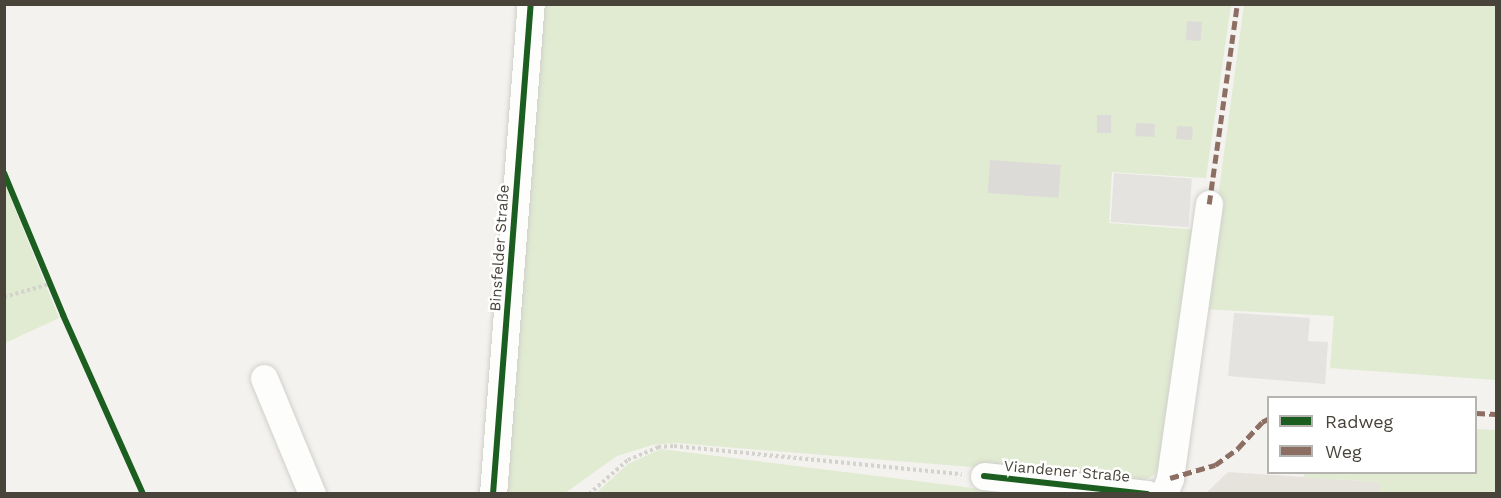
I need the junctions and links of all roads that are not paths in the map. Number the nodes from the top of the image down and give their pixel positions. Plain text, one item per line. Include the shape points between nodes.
1 (531, 4) edge
2 (1209, 204) dead end
3 (264, 378) dead end
4 (984, 476) road end
5 (312, 494) edge
6 (493, 494) edge
7 (1147, 494) edge
8 (1164, 494) edge

1 - 6 street, Binsfelder Straße
2 - 8 street via 1170,478
3 - 5 street
4 - 7 street, Viandener Straße

